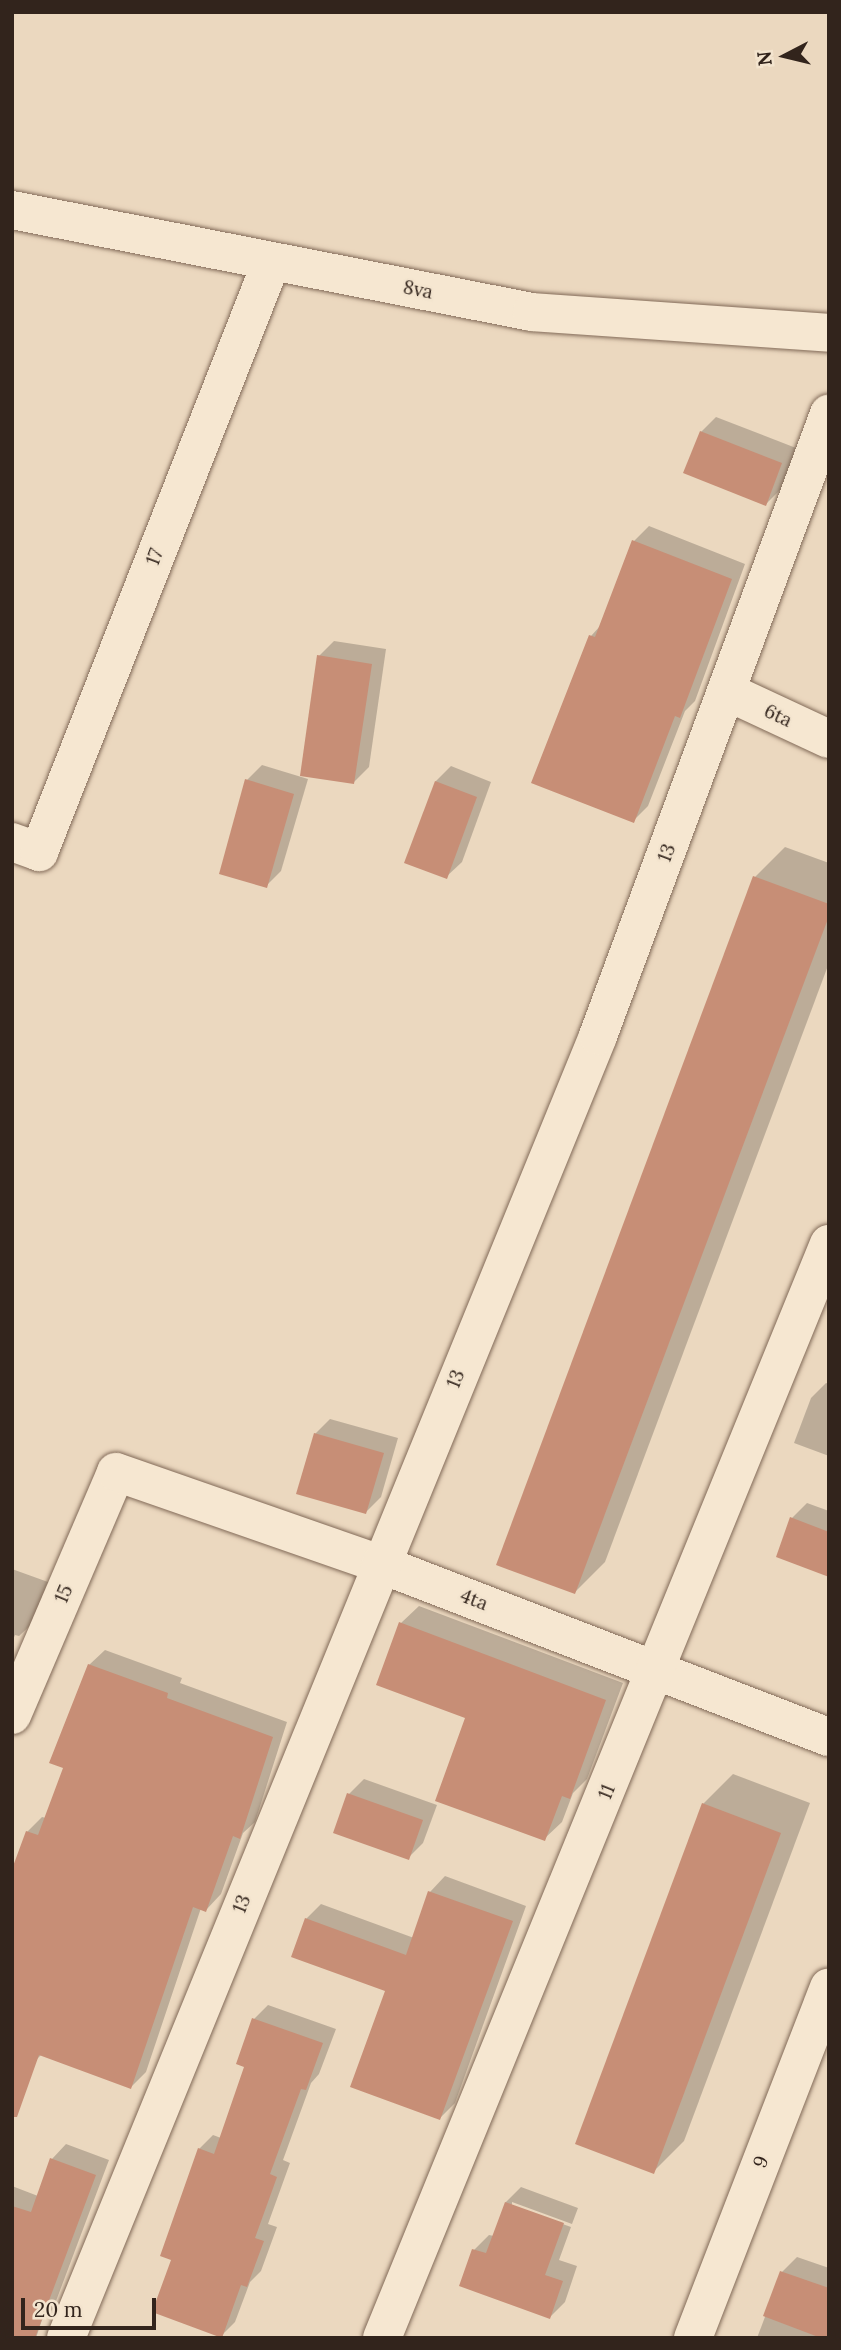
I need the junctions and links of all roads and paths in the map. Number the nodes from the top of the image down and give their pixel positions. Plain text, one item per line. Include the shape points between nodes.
1 (12, 209) edge
2 (271, 263) junction
3 (829, 333) edge
4 (829, 414) edge
5 (727, 692) junction
6 (829, 739) edge
7 (26, 847) edge
8 (829, 1244) edge
9 (116, 1472) joint
10 (380, 1564) junction
11 (656, 1671) junction
12 (12, 1715) edge
13 (829, 1737) edge
14 (829, 1987) edge
15 (66, 2338) edge
16 (382, 2338) edge
17 (693, 2338) edge

1 - 2 street, 8va
2 - 3 street, 8va via 532,312
2 - 7 street, 17
4 - 5 street, 13
5 - 6 street, 6ta
5 - 10 street, 13 via 598,1036
8 - 11 street, 11
9 - 10 street, 4ta
9 - 12 street, 15
10 - 11 street, 4ta
10 - 15 street, 13
11 - 13 street, 4ta
11 - 16 street, 11
14 - 17 street, 9

